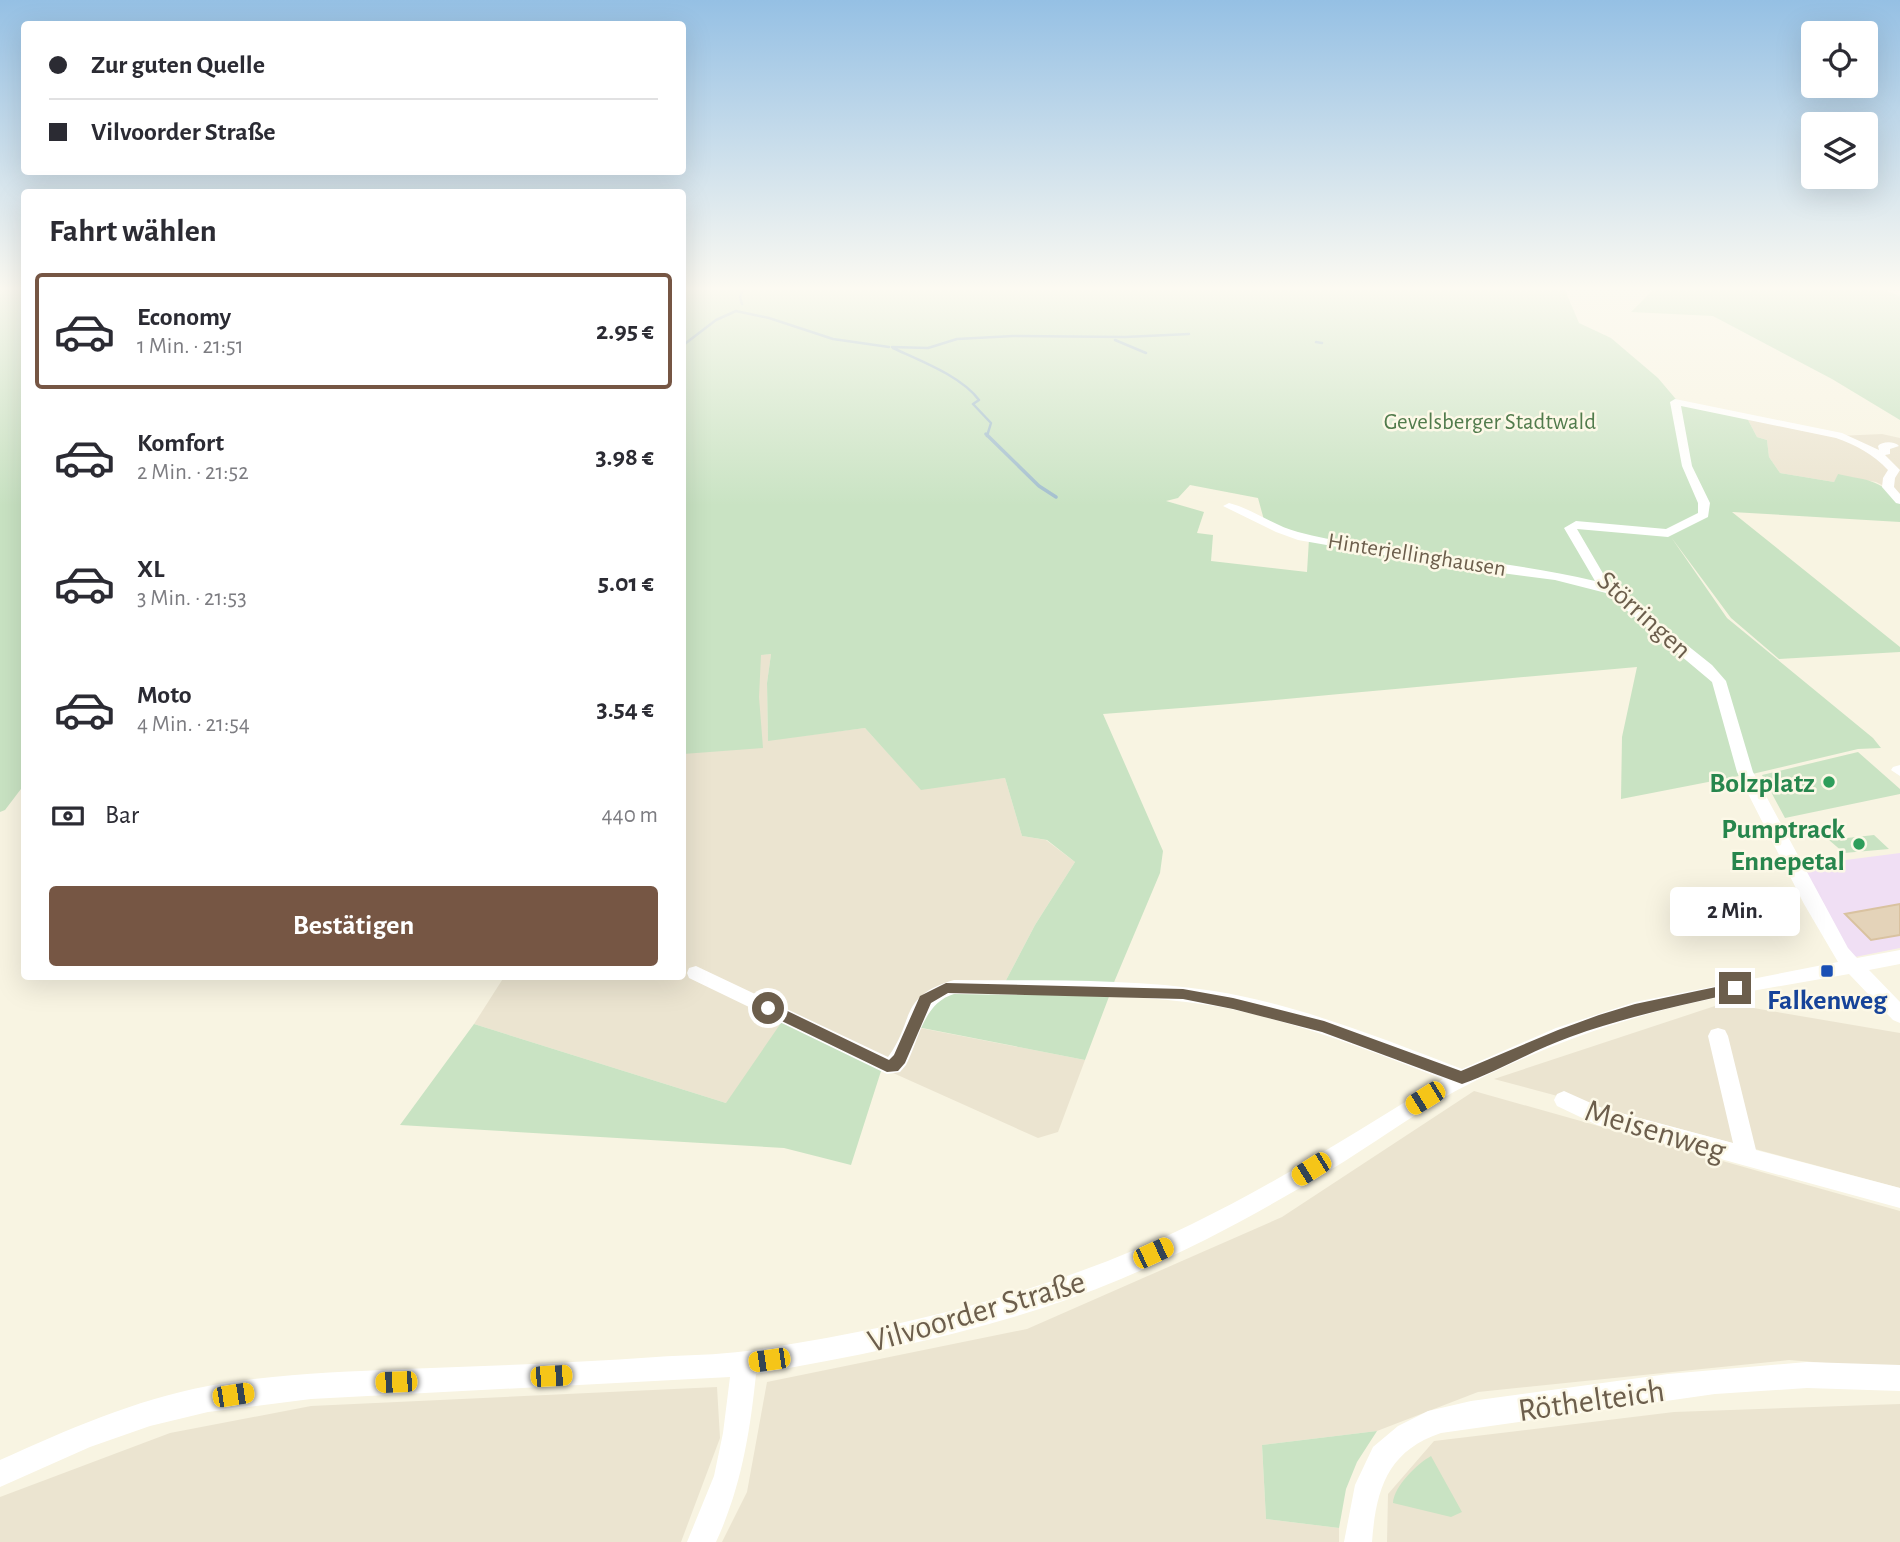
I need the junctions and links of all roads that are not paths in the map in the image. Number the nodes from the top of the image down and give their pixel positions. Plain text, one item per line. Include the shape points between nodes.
1 (1894, 446) dead end
2 (1880, 453) junction
3 (1900, 501) edge
4 (1229, 506) dead end
5 (1609, 590) junction
6 (1900, 957) edge
7 (1853, 966) junction
8 (696, 973) dead end
9 (1900, 1015) edge
10 (1718, 1036) dead end
11 (1462, 1077) junction
12 (1564, 1100) dead end
13 (1747, 1157) junction
14 (1900, 1198) edge
15 (744, 1364) junction
16 (1900, 1378) edge
17 (0, 1474) edge
18 (701, 1542) edge
19 (1358, 1542) edge

1 - 2 street via 1883,446 1886,452
2 - 3 street via 1894,470 1888,487
2 - 5 street, Störringen via 1838,436 1675,402 1687,466 1704,503 1704,515 1668,533 1570,528
4 - 5 street, Hinterjellinghausen via 1298,536 1457,564 1537,572
5 - 7 street, Störringen via 1719,681 1745,772 1813,904
6 - 7 street, Vilvoorder Straße
7 - 9 street, Störringen
7 - 11 street, Vilvoorder Straße via 1635,1010 1563,1034
8 - 11 street via 887,1066 900,1059 925,1000 936,991 954,987 1183,994 1324,1027
10 - 13 street, Meisenweg
11 - 15 street, Vilvoorder Straße via 1249,1206 1113,1271 1025,1303 934,1328
12 - 13 street, Meisenweg via 1597,1116
13 - 14 street, Meisenweg
15 - 17 street, Vilvoorder Straße via 259,1391 150,1413 86,1435
15 - 18 street via 734,1455 715,1517
16 - 19 street, Röthelteich via 1776,1376 1450,1419 1416,1429 1383,1455 1370,1484

